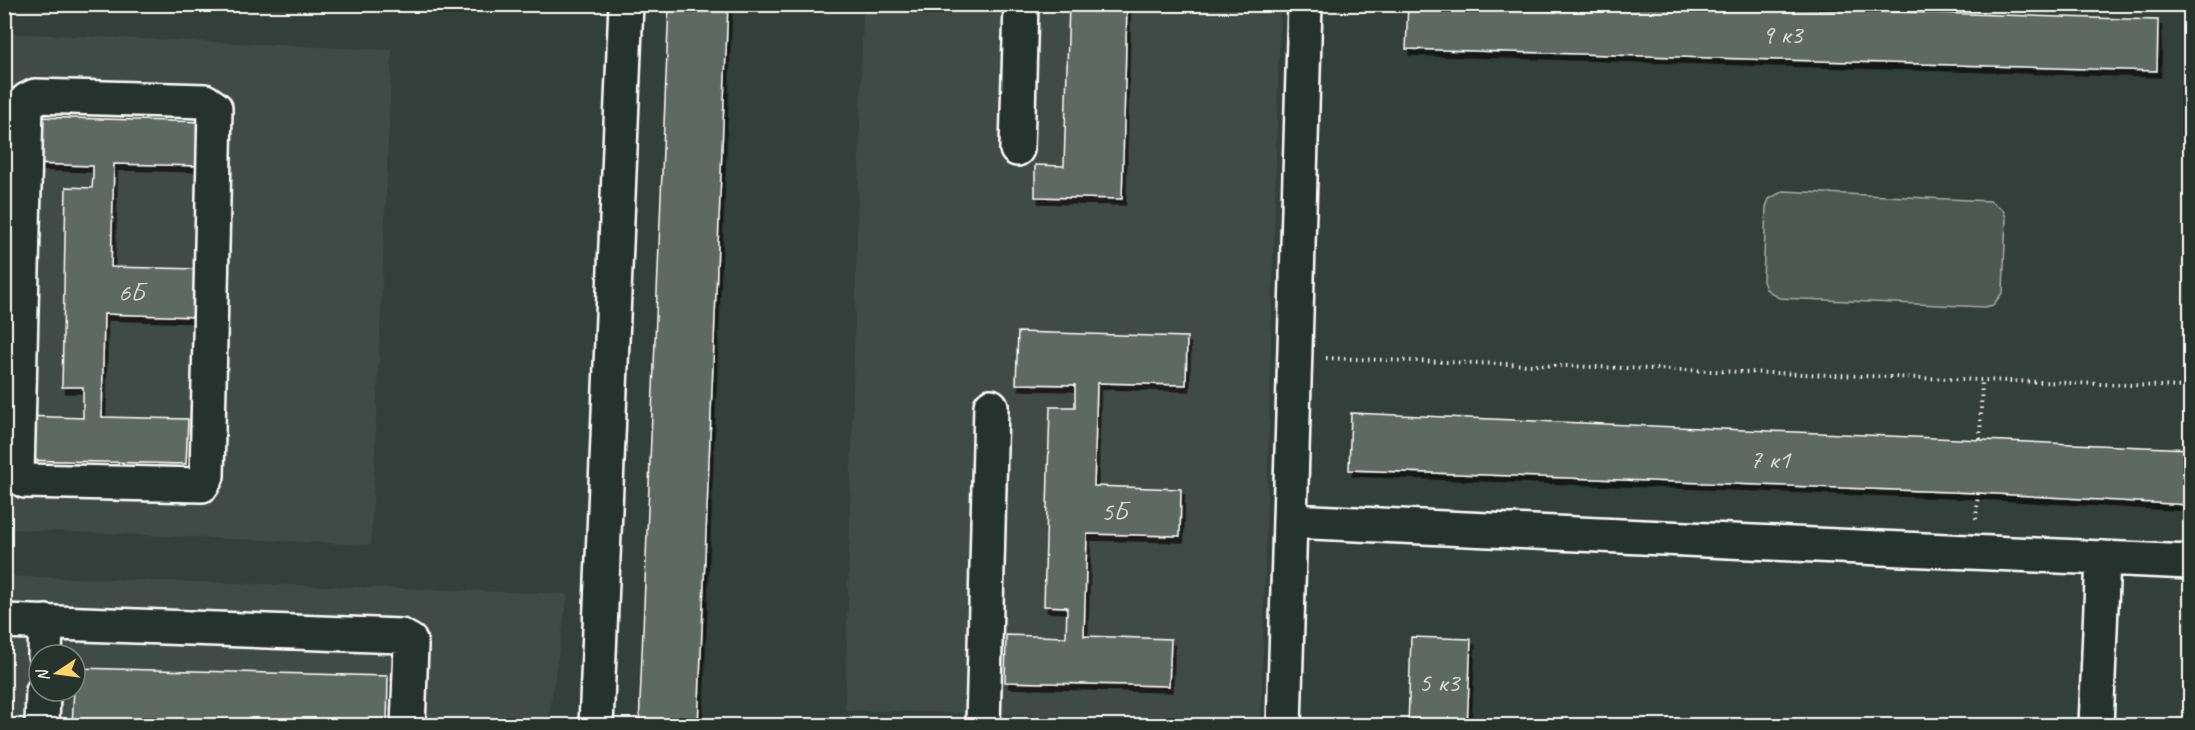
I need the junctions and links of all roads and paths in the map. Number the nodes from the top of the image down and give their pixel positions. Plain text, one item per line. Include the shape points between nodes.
1 (626, 4) edge
2 (1021, 4) edge
3 (1305, 4) edge
4 (1017, 149) dead end
5 (12, 331) edge
6 (1295, 357) junction
7 (1982, 380) junction
8 (2190, 387) edge
9 (991, 406) dead end
10 (1980, 439) dead end
11 (1290, 521) junction
12 (2103, 558) junction
13 (2190, 562) edge
14 (4, 621) edge
15 (46, 622) junction
16 (45, 643) edge
17 (43, 703) edge
18 (42, 726) edge
19 (408, 726) edge
20 (596, 726) edge
21 (982, 726) edge
22 (1284, 726) edge
23 (2096, 726) edge

1 - 20 lane
2 - 4 lane
3 - 6 lane
5 - 5 lane via 27,100 35,96 211,103 216,115 206,481 198,486 20,479 16,474
6 - 7 path
6 - 11 lane
7 - 8 path
7 - 10 path
9 - 21 lane
11 - 12 lane
11 - 22 lane
12 - 13 lane
12 - 23 lane
14 - 15 lane
15 - 16 lane
15 - 19 lane via 401,636 411,646
17 - 18 lane

